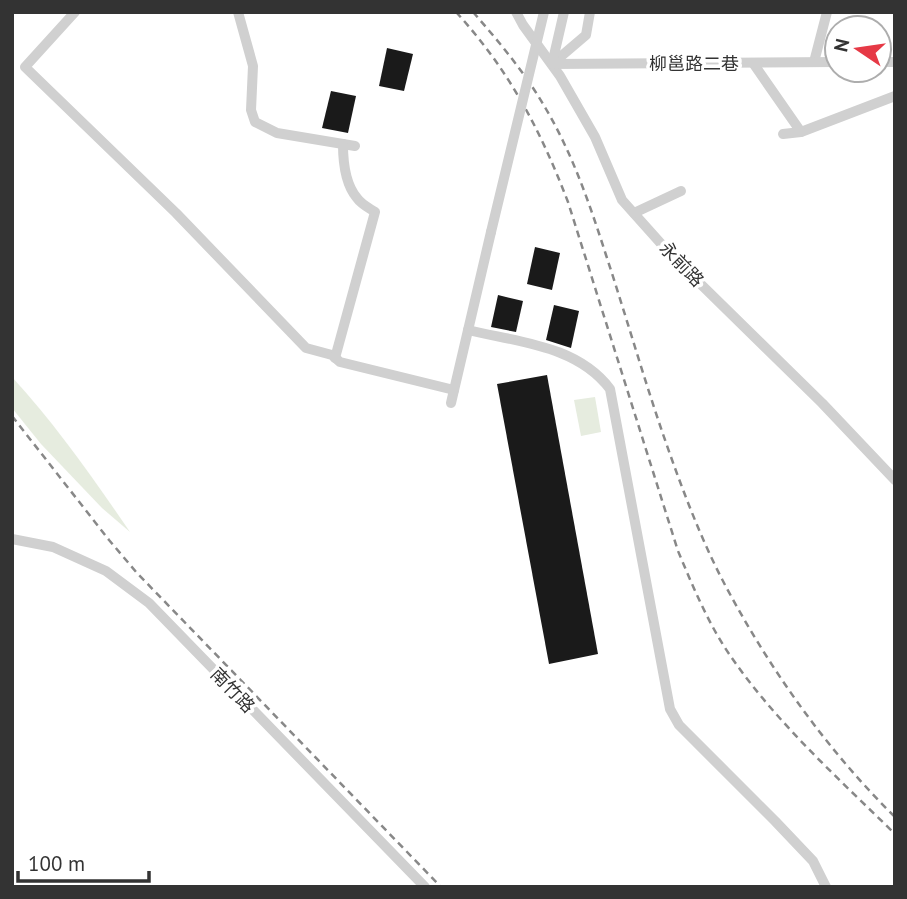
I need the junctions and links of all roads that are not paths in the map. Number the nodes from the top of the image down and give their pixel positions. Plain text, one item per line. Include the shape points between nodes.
1 (75, 12) edge
2 (238, 12) edge
3 (516, 12) edge
4 (544, 12) edge
5 (564, 12) edge
6 (590, 12) edge
7 (827, 12) edge
8 (814, 62) junction
9 (823, 62) edge
10 (752, 63) junction
11 (552, 64) junction
12 (895, 96) edge
13 (802, 132) junction
14 (783, 134) dead end
15 (342, 144) junction
16 (355, 146) dead end
17 (681, 191) dead end
18 (634, 213) junction
19 (468, 330) junction
20 (335, 358) junction
21 (454, 390) junction
22 (451, 403) dead end
23 (895, 480) edge
24 (12, 539) edge
25 (425, 887) edge
26 (826, 887) edge

1 - 20 street via 26,67 306,348
2 - 15 street via 253,66 251,110 255,122 277,133
3 - 11 street, 永前路
4 - 19 street, bridge
5 - 11 street
6 - 11 street via 586,35
7 - 8 street
8 - 9 street, 柳邕路二巷
8 - 10 street, 柳邕路二巷
10 - 11 street, 柳邕路二巷
10 - 13 street
11 - 18 street, 永前路 via 594,137 622,200
12 - 13 street
13 - 14 street
15 - 16 street
15 - 20 street via 348,183 358,200 375,212
17 - 18 street
18 - 23 street, 永前路
19 - 21 street
19 - 26 street via 548,348 580,361 610,389 670,709 678,725 813,861
20 - 21 street
21 - 22 street
24 - 25 street, 南竹路 via 53,547 106,571 149,603

